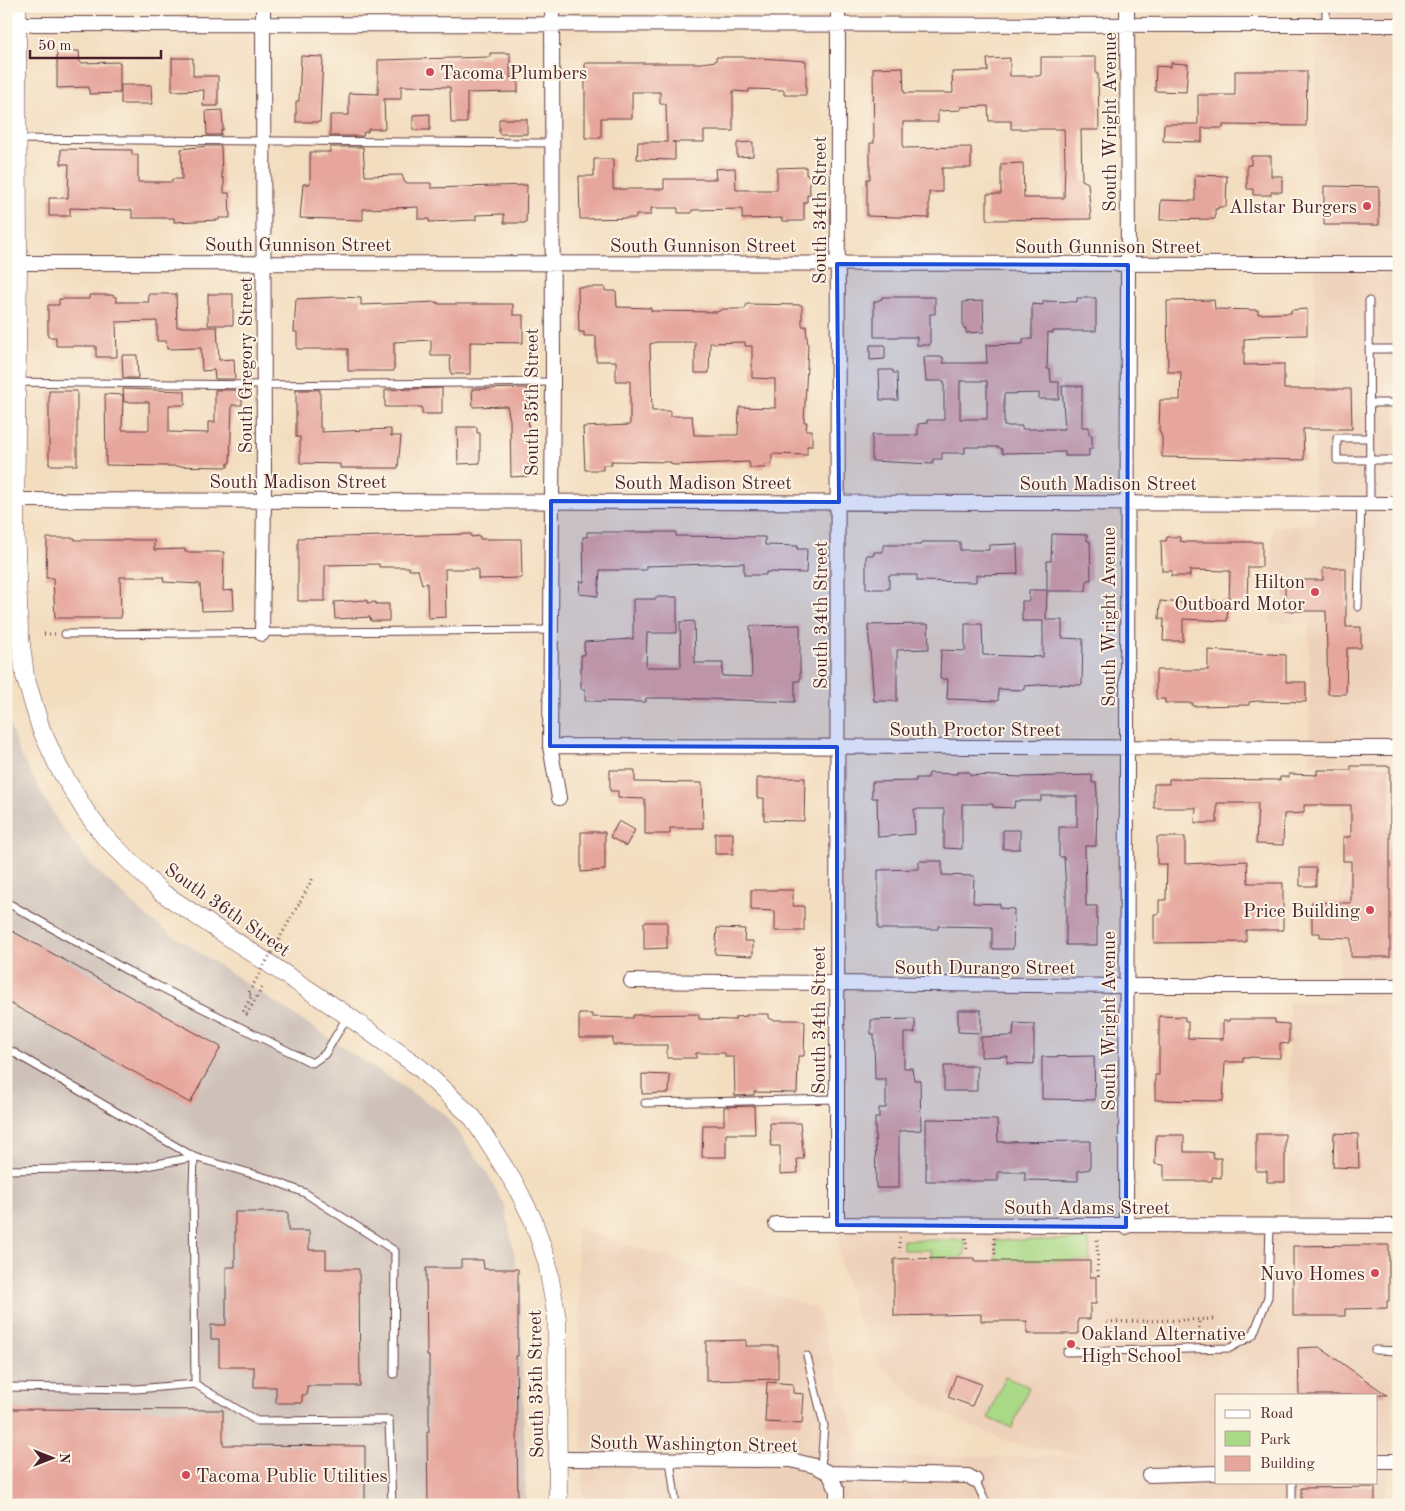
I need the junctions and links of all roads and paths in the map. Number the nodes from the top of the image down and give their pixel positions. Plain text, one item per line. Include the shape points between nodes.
1 (263, 6) edge
2 (552, 6) edge
3 (838, 6) edge
4 (1127, 6) edge
5 (1326, 6) edge
6 (13, 18) edge
7 (1127, 23) junction
8 (262, 24) junction
9 (1326, 24) junction
10 (552, 25) junction
11 (1399, 25) edge
12 (838, 26) junction
13 (12, 139) edge
14 (263, 141) junction
15 (552, 142) junction
16 (12, 263) edge
17 (264, 263) junction
18 (553, 264) junction
19 (837, 264) junction
20 (1399, 264) edge
21 (1128, 266) junction
22 (1369, 301) dead end
23 (1369, 349) junction
24 (1399, 349) edge
25 (11, 382) edge
26 (553, 382) junction
27 (263, 385) junction
28 (1369, 403) junction
29 (1399, 403) edge
30 (1369, 438) junction
31 (1369, 459) junction
32 (1399, 460) edge
33 (11, 500) edge
34 (264, 500) junction
35 (551, 501) junction
36 (1126, 501) junction
37 (839, 502) junction
38 (1365, 503) junction
39 (1399, 504) edge
40 (1358, 607) dead end
41 (551, 630) junction
42 (65, 634) dead end
43 (262, 634) junction
44 (550, 746) junction
45 (837, 747) junction
46 (1399, 748) edge
47 (1128, 749) junction
48 (559, 798) dead end
49 (314, 876) dead end
50 (6, 902) edge
51 (631, 981) dead end
52 (836, 985) junction
53 (1127, 986) junction
54 (1399, 986) edge
55 (262, 988) dead end
56 (348, 1016) junction
57 (6, 1048) edge
58 (837, 1099) junction
59 (645, 1103) dead end
60 (194, 1157) junction
61 (6, 1170) edge
62 (776, 1224) dead end
63 (837, 1225) junction
64 (1270, 1226) junction
65 (1399, 1226) edge
66 (1088, 1227) junction
67 (1126, 1227) junction
68 (899, 1237) dead end
69 (966, 1237) dead end
70 (994, 1238) dead end
71 (967, 1251) dead end
72 (900, 1252) dead end
73 (994, 1258) dead end
74 (548, 1262) joint
75 (1098, 1278) dead end
76 (1216, 1319) dead end
77 (1108, 1322) dead end
78 (1375, 1350) dead end
79 (1399, 1351) edge
80 (1067, 1352) dead end
81 (806, 1356) dead end
82 (394, 1374) dead end
83 (195, 1384) junction
84 (6, 1387) edge
85 (558, 1459) junction
86 (670, 1460) junction
87 (1378, 1461) edge
88 (1399, 1461) edge
89 (825, 1471) junction
90 (1215, 1473) edge
91 (1149, 1475) dead end
92 (975, 1480) joint
93 (1292, 1484) edge
94 (392, 1505) edge
95 (558, 1505) edge
96 (676, 1505) edge
97 (837, 1505) edge
98 (987, 1505) edge
99 (1292, 1505) edge

1 - 8 street, South Gregory Street
2 - 10 street, South 35th Street
3 - 12 street, South 34th Street
4 - 7 street, South Wright Avenue
5 - 9 lane
6 - 8 street
6 - 13 street, South 36th Street
7 - 9 street
7 - 12 street
7 - 21 street, South Wright Avenue
8 - 10 street
8 - 14 street, South Gregory Street
9 - 11 street
10 - 12 street
10 - 15 street, South 35th Street
12 - 19 street, South 34th Street
13 - 14 lane
13 - 16 street, South 36th Street
14 - 15 lane
14 - 17 street, South Gregory Street
15 - 18 street, South 35th Street
16 - 17 street, South Gunnison Street
16 - 25 street, South 36th Street
17 - 18 street, South Gunnison Street
17 - 27 street, South Gregory Street
18 - 19 street, South Gunnison Street
18 - 26 street, South 35th Street
19 - 21 street, South Gunnison Street
19 - 37 street, South 34th Street
20 - 21 street, South Gunnison Street
21 - 36 street, South Wright Avenue
22 - 23 lane
23 - 24 lane
23 - 28 lane
25 - 27 lane
25 - 33 street, South 36th Street
26 - 27 lane
26 - 35 street, South 35th Street
27 - 34 street, South Gregory Street
28 - 29 lane
28 - 30 lane
30 - 31 lane
30 - 31 lane via 1337,438 1337,460
31 - 32 lane
31 - 38 lane
33 - 34 street, South Madison Street
33 - 56 street, South 36th Street via 16,629 25,676 41,729 73,794 104,836 161,892
34 - 35 street, South Madison Street
34 - 43 street, South Gregory Street
35 - 37 street, South Madison Street
35 - 41 street, South 35th Street
36 - 37 street, South Madison Street
36 - 38 street, South Madison Street
36 - 47 street, South Wright Avenue
37 - 45 street, South 34th Street
38 - 39 street, South Madison Street
38 - 40 lane
41 - 43 lane
41 - 44 street, South 35th Street
42 - 43 lane
44 - 45 street, South Proctor Street
44 - 48 street, South 35th Street
45 - 47 street, South Proctor Street
45 - 52 street, South 34th Street
46 - 47 street, South Proctor Street
47 - 53 street, South Wright Avenue
49 - 55 path, bridge via 248,994 252,995 243,1012 247,1014
50 - 56 lane via 128,971 312,1063 325,1054
51 - 52 street, South Durango Street
52 - 53 street, South Durango Street
52 - 58 street, South 34th Street
53 - 54 street, South Durango Street
53 - 67 street, South Wright Avenue
56 - 74 street, South 36th Street via 420,1068 473,1118 516,1186
57 - 60 lane
58 - 59 lane
58 - 63 street, South 34th Street
60 - 61 lane via 136,1168
60 - 82 lane via 267,1178 305,1193 395,1251
60 - 83 lane
62 - 63 street, South Adams Street
63 - 66 street, South Adams Street
64 - 65 street, South Adams Street
64 - 67 street, South Adams Street
64 - 80 lane via 1268,1298 1250,1337 1230,1348
66 - 67 street, South Adams Street
66 - 75 path via 1087,1238 1097,1238
68 - 72 path
69 - 71 path
70 - 73 path
74 - 85 street, South 35th Street via 557,1319
76 - 77 path
78 - 79 lane
81 - 89 lane via 824,1425
83 - 84 lane via 136,1389
83 - 94 lane via 257,1421 389,1420
85 - 86 street, South Washington Street
85 - 95 street, South 35th Street
86 - 89 street, South Washington Street via 791,1460
86 - 96 lane
87 - 88 street
89 - 92 street, South Washington Street via 964,1476
89 - 97 street via 837,1490
90 - 91 street
92 - 98 lane
93 - 99 lane

